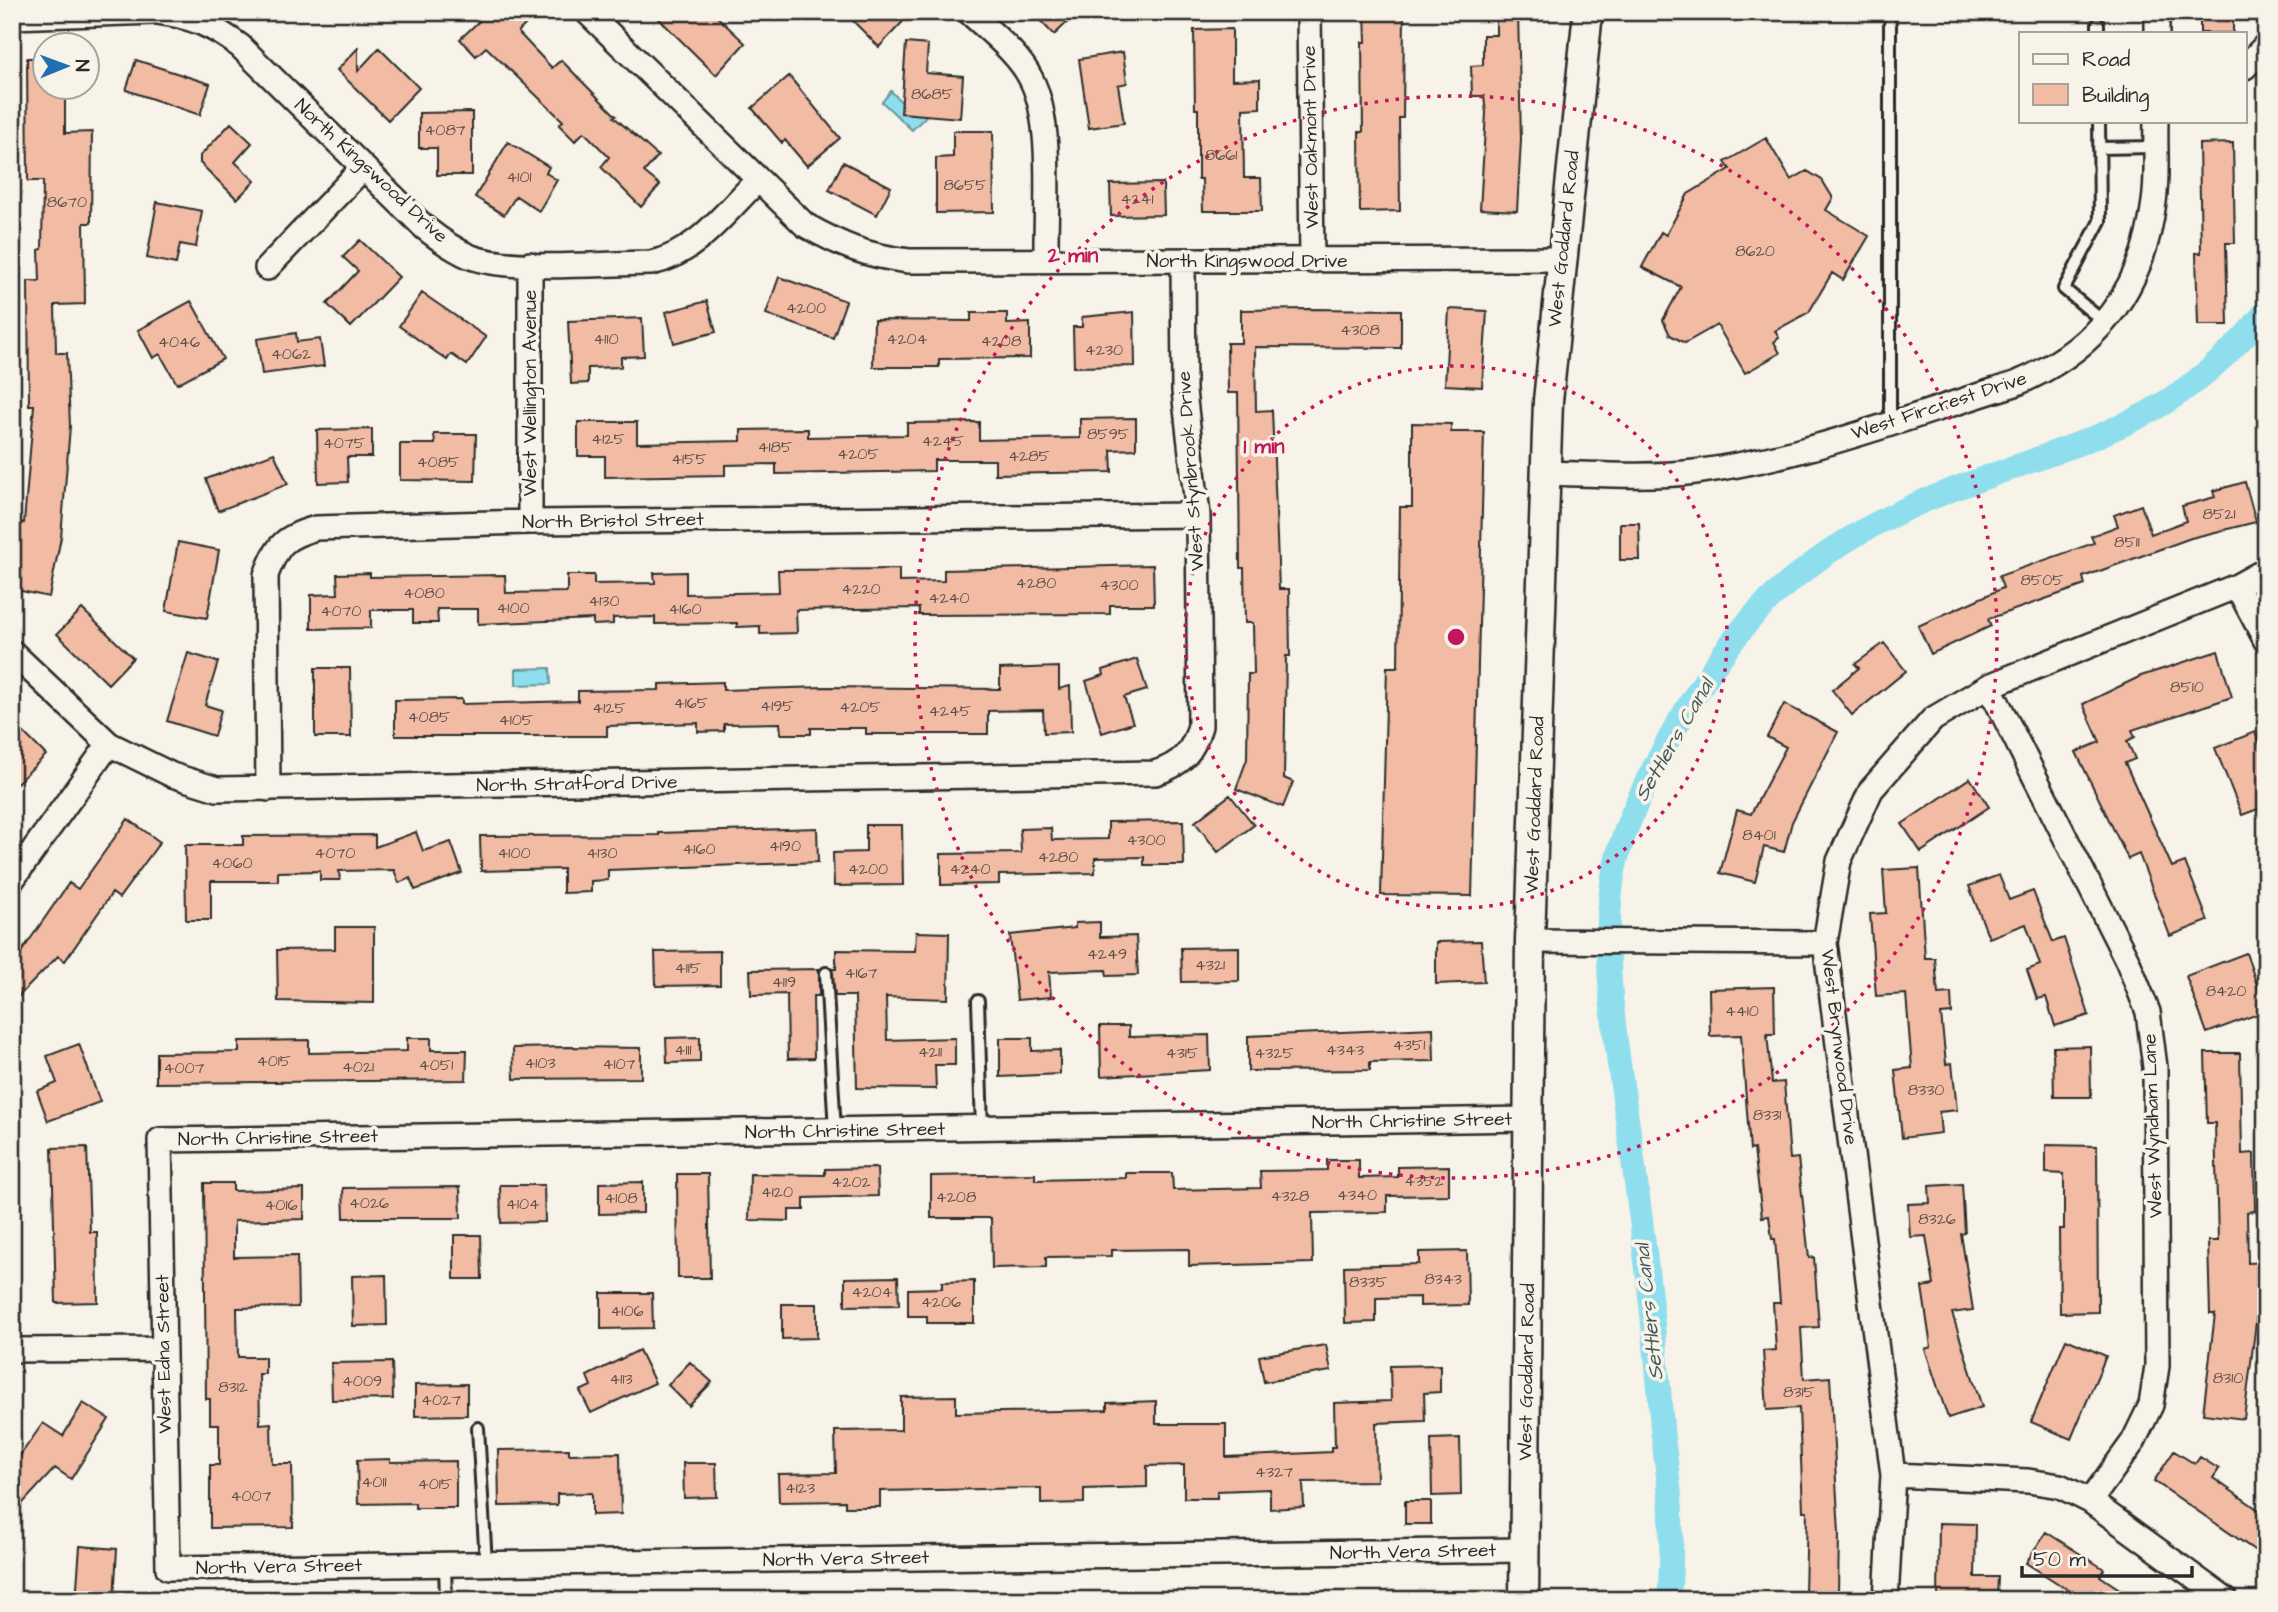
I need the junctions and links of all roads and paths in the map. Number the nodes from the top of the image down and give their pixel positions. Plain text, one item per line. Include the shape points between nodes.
1 (156, 12) edge
2 (587, 12) edge
3 (969, 12) edge
4 (1310, 12) edge
5 (1588, 12) edge
6 (2157, 12) edge
7 (12, 17) edge
8 (219, 19) edge
9 (1890, 24) dead end
10 (2157, 32) edge
11 (2266, 45) edge
12 (2246, 66) edge
13 (2099, 122) edge
14 (2156, 122) edge
15 (2155, 146) junction
16 (2099, 148) junction
17 (363, 168) junction
18 (758, 180) junction
19 (1561, 259) junction
20 (1046, 260) junction
21 (1312, 261) junction
22 (1183, 262) junction
23 (530, 264) junction
24 (267, 268) dead end
25 (2106, 323) junction
26 (1890, 422) junction
27 (1545, 473) junction
28 (1198, 515) junction
29 (530, 522) junction
30 (2266, 570) edge
31 (2237, 586) junction
32 (2266, 641) edge
33 (12, 652) edge
34 (1989, 686) junction
35 (109, 744) junction
36 (1184, 759) joint
37 (268, 789) junction
38 (12, 880) edge
39 (1530, 941) junction
40 (1825, 943) junction
41 (826, 973) dead end
42 (978, 1001) dead end
43 (1530, 1119) junction
44 (982, 1129) junction
45 (835, 1131) junction
46 (160, 1140) joint
47 (163, 1349) junction
48 (12, 1350) edge
49 (478, 1428) dead end
50 (1893, 1475) junction
51 (2090, 1501) junction
52 (1524, 1550) junction
53 (486, 1564) junction
54 (445, 1565) junction
55 (168, 1568) joint
56 (446, 1600) edge
57 (1524, 1600) edge
58 (1886, 1600) edge
59 (2226, 1600) edge

1 - 7 street, North Kingswood Drive
1 - 8 street, North Kingswood Drive
2 - 18 street
3 - 20 street via 1020,63 1040,102
4 - 21 street, West Oakmont Drive
5 - 19 street, West Goddard Road
6 - 10 street
8 - 17 street, North Kingswood Drive via 240,46
9 - 26 lane
11 - 12 street
13 - 16 lane
14 - 15 street, West Fircrest Drive
15 - 16 lane
15 - 25 street, West Fircrest Drive via 2155,201 2144,258
16 - 25 lane via 2100,221 2064,289
17 - 23 street, North Kingswood Drive via 446,244 501,264
17 - 24 street
18 - 20 street, North Kingswood Drive via 805,225 872,257
18 - 23 street, North Kingswood Drive via 678,256 651,263
19 - 21 street, North Kingswood Drive
19 - 27 street, West Goddard Road
20 - 22 street, North Kingswood Drive
21 - 22 street, North Kingswood Drive
22 - 28 street, West Stynbrook Drive via 1184,391
23 - 29 street, West Wellington Avenue
25 - 26 street, West Fircrest Drive via 2047,371
26 - 27 street, West Fircrest Drive via 1792,453 1693,472
27 - 39 street, West Goddard Road
28 - 29 street, North Bristol Street
28 - 36 street, West Stynbrook Drive via 1200,726
29 - 37 street, North Bristol Street via 316,528 291,535 275,550 266,575
30 - 31 street, West Brynwood Drive
31 - 32 street
31 - 34 street, West Brynwood Drive
33 - 35 street, North Stratford Drive
34 - 40 street, West Brynwood Drive via 1933,719 1871,790 1839,861
34 - 51 street, West Wyndham Lane via 2128,962 2148,1012 2155,1067 2157,1366 2151,1405 2133,1442
35 - 37 street, North Stratford Drive via 172,775 216,789
35 - 38 street
36 - 37 street, North Stratford Drive via 1155,773
39 - 40 street
39 - 43 street, West Goddard Road
40 - 50 street, West Brynwood Drive
41 - 45 lane
42 - 44 lane
43 - 44 street, North Christine Street
43 - 52 street, West Goddard Road
44 - 45 street, North Christine Street
45 - 46 street, North Christine Street
46 - 47 street, West Edna Street
47 - 48 street
47 - 55 street, West Edna Street
49 - 53 lane
50 - 51 street via 2028,1481 2060,1486
50 - 58 street, West Brynwood Drive
51 - 59 street
52 - 53 street, North Vera Street
52 - 57 street, West Goddard Road
53 - 54 street, North Vera Street
54 - 55 street, North Vera Street
54 - 56 lane

